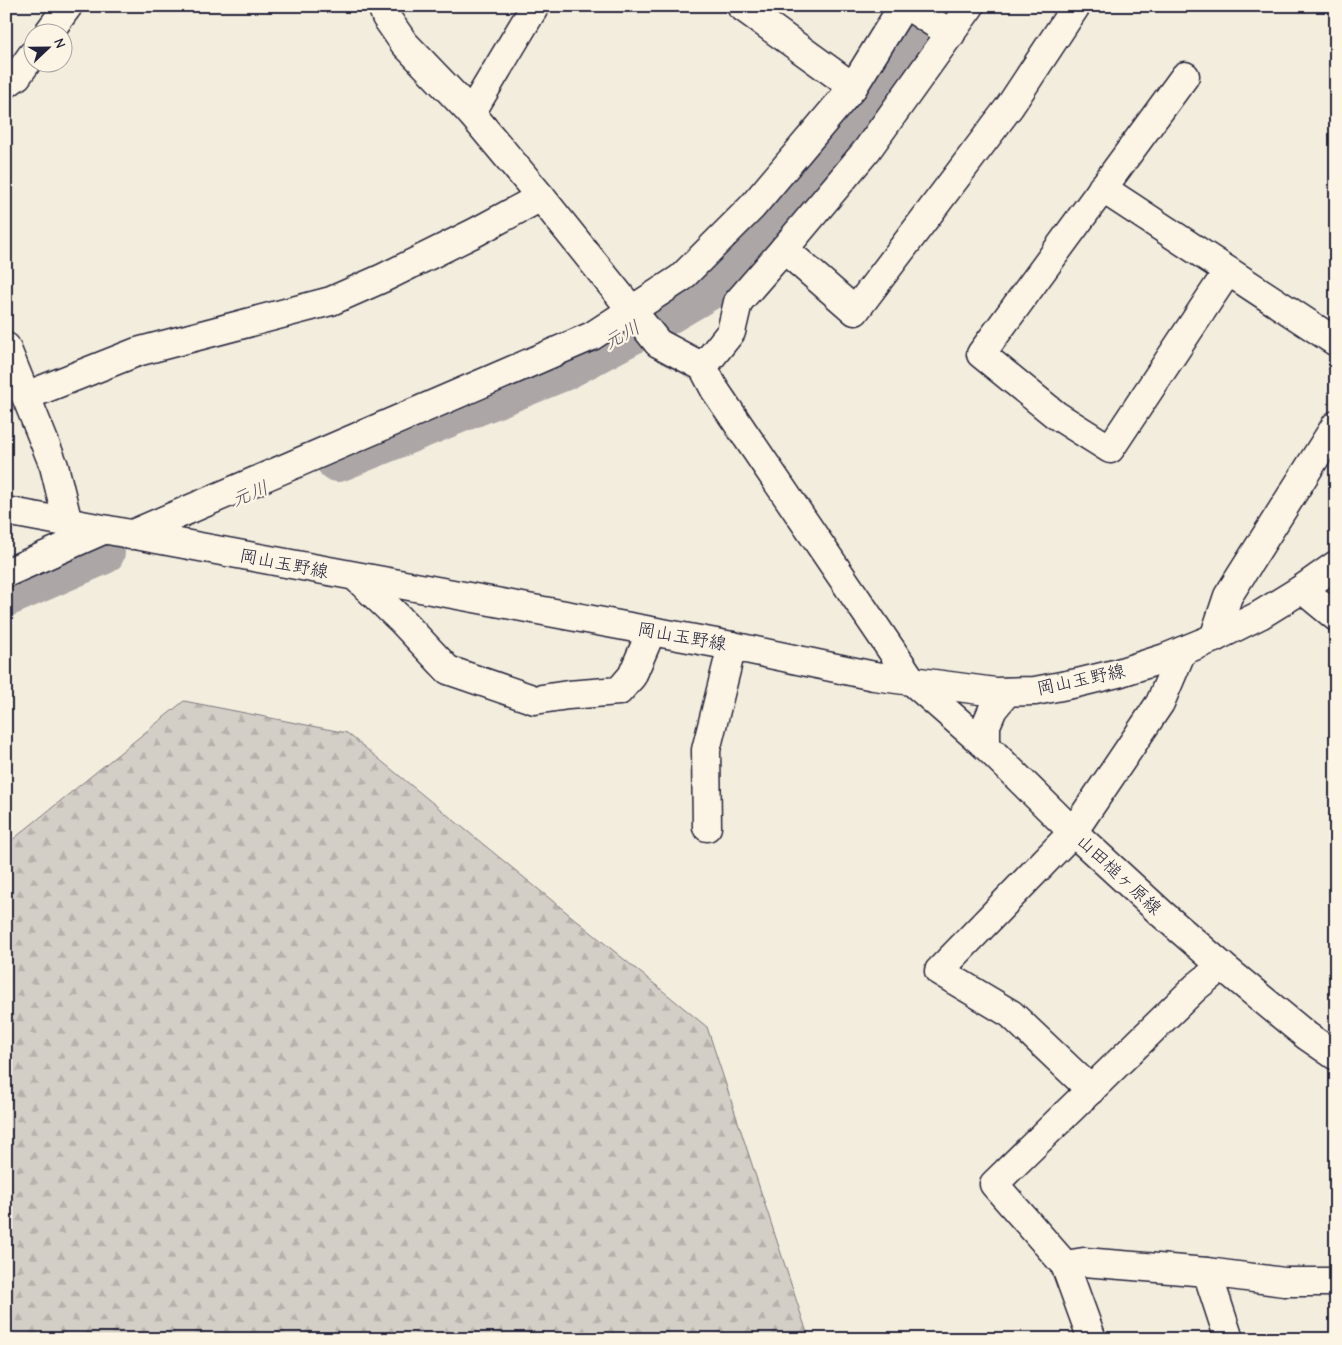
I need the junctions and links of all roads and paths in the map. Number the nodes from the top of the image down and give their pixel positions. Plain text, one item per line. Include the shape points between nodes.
1 (68, 6) edge
2 (382, 6) edge
3 (535, 6) edge
4 (741, 6) edge
5 (970, 6) edge
6 (1076, 6) edge
7 (1309, 6) edge
8 (909, 8) edge
9 (1336, 15) edge
10 (56, 22) edge
11 (946, 31) junction
12 (22, 69) edge
13 (1185, 76) dead end
14 (6, 84) edge
15 (853, 87) junction
16 (471, 113) junction
17 (1102, 188) junction
18 (541, 197) junction
19 (784, 249) junction
20 (1228, 272) junction
21 (641, 322) junction
22 (1336, 342) edge
23 (6, 347) edge
24 (703, 367) junction
25 (26, 396) junction
26 (1336, 425) edge
27 (6, 511) edge
28 (68, 523) junction
29 (103, 530) junction
30 (130, 535) junction
31 (1336, 565) edge
32 (6, 573) edge
33 (356, 577) junction
34 (1302, 589) junction
35 (1336, 616) edge
36 (651, 632) junction
37 (1214, 638) junction
38 (732, 646) junction
39 (1182, 651) junction
40 (914, 682) junction
41 (1008, 692) junction
42 (986, 746) junction
43 (707, 827) dead end
44 (1073, 832) junction
45 (1222, 966) junction
46 (1336, 1056) edge
47 (1091, 1090) junction
48 (1065, 1266) junction
49 (1207, 1272) junction
50 (1336, 1282) edge
51 (1092, 1339) edge
52 (1230, 1339) edge

1 - 10 street
2 - 16 street via 404,43
3 - 16 street
4 - 15 street
5 - 11 street
6 - 19 street via 1010,106 855,311
7 - 9 path
8 - 11 street
8 - 15 street
11 - 19 street via 866,150
12 - 14 street
13 - 17 street
15 - 21 street via 752,207
16 - 18 street
17 - 20 street
17 - 20 street via 981,354 1056,415 1110,448
18 - 21 street
18 - 25 street via 383,278 331,300 137,352
19 - 24 street via 738,302 732,332
20 - 22 street
21 - 24 street via 658,343
21 - 30 street via 592,336
23 - 25 street
24 - 40 street, 山田槌ヶ原線 via 720,398
25 - 28 street via 54,466
26 - 37 street via 1228,596
27 - 28 street, 岡山玉野線
28 - 29 street, 岡山玉野線
29 - 30 street, 岡山玉野線
29 - 32 street
30 - 33 street, 岡山玉野線
31 - 34 street, 岡山玉野線
33 - 36 street, 岡山玉野線
33 - 36 street via 448,670 535,700 619,691 632,676
34 - 35 street
34 - 37 street, 岡山玉野線
36 - 38 street, 岡山玉野線
37 - 39 street, 岡山玉野線
38 - 40 street, 岡山玉野線
38 - 43 street via 706,750
39 - 41 street, 岡山玉野線 via 1102,677 1035,691
39 - 44 street via 1160,703
40 - 41 street, 岡山玉野線
40 - 42 street, 山田槌ヶ原線
41 - 42 street via 993,709 986,725
42 - 44 street, 山田槌ヶ原線
44 - 45 street, 山田槌ヶ原線
44 - 47 street via 939,971 1011,1014
45 - 46 street, 山田槌ヶ原線 via 1306,1036
45 - 47 street
47 - 48 street via 994,1184
48 - 49 street via 1084,1262
48 - 51 street
49 - 50 street via 1284,1282
49 - 52 street

